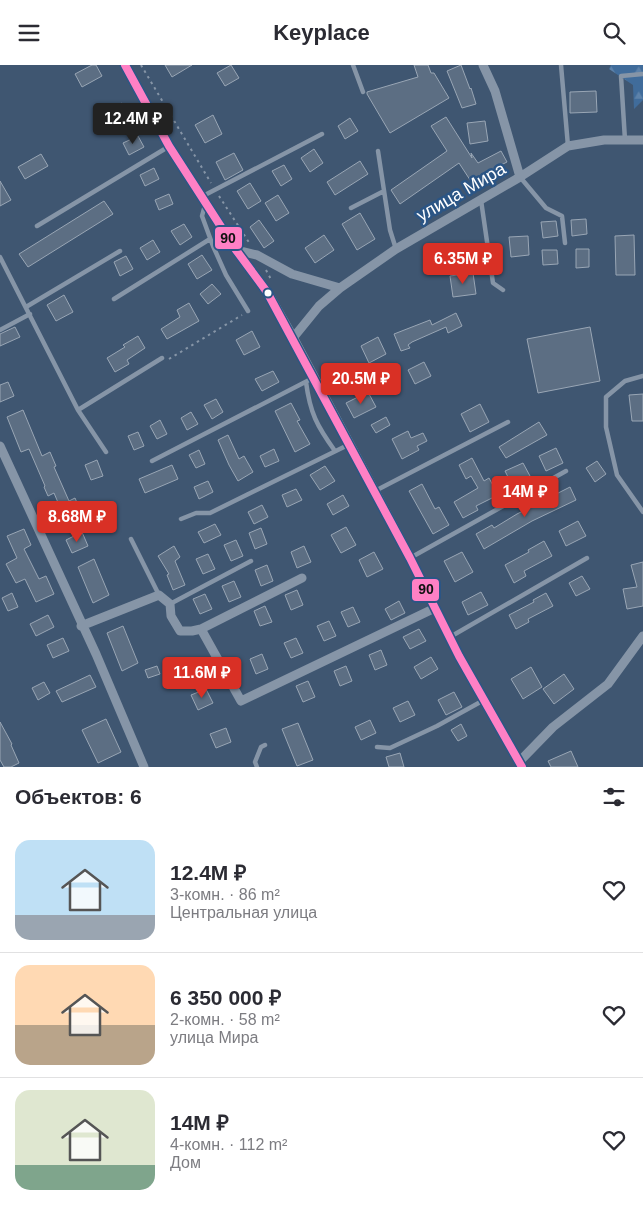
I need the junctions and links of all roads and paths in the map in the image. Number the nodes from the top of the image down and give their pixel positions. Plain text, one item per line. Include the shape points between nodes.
1 (125, 65) edge
2 (141, 65) edge
3 (353, 65) edge
4 (483, 65) edge
5 (561, 65) edge
6 (643, 74) edge
7 (363, 92) dead end
8 (322, 134) dead end
9 (625, 140) junction
10 (643, 140) edge
11 (568, 145) junction
12 (169, 146) junction
13 (378, 151) dead end
14 (520, 177) junction
15 (215, 189) junction
16 (384, 191) junction
17 (204, 199) junction
18 (481, 200) junction
19 (351, 208) dead end
20 (37, 226) dead end
21 (210, 239) junction
22 (565, 243) dead end
23 (396, 249) junction
24 (236, 250) junction
25 (120, 251) dead end
26 (257, 255) junction
27 (0, 257) edge
28 (272, 281) dead end
29 (340, 288) junction
30 (503, 290) dead end
31 (114, 299) dead end
32 (26, 307) junction
33 (248, 311) joint
34 (30, 314) junction
35 (0, 330) edge
36 (293, 338) junction
37 (162, 358) joint
38 (643, 376) edge
39 (310, 380) junction
40 (78, 410) junction
41 (508, 423) dead end
42 (350, 444) junction
43 (0, 446) edge
44 (335, 451) junction
45 (106, 452) dead end
46 (152, 461) dead end
47 (566, 471) dead end
48 (375, 491) junction
49 (643, 512) edge
50 (181, 519) dead end
51 (130, 539) dead end
52 (410, 558) junction
53 (588, 558) dead end
54 (251, 561) dead end
55 (302, 578) dead end
56 (159, 595) junction
57 (170, 603) junction
58 (435, 608) junction
59 (81, 626) junction
60 (201, 629) junction
61 (643, 636) edge
62 (450, 637) junction
63 (484, 701) junction
64 (265, 745) dead end
65 (377, 747) dead end
66 (520, 764) edge
67 (144, 767) edge
68 (257, 767) edge

1 - 12 street
2 - 15 path
3 - 7 lane
4 - 14 street via 495,91
5 - 11 lane
6 - 9 lane via 621,76
8 - 15 lane
9 - 10 street, улица Мира
9 - 11 street, улица Мира
11 - 14 street, улица Мира
12 - 17 street
12 - 20 lane
13 - 16 lane
14 - 18 street, улица Мира
14 - 22 lane via 546,208 562,216
15 - 17 lane
15 - 26 path
16 - 19 lane
16 - 23 lane
17 - 21 lane via 202,217
17 - 24 street
18 - 23 street, улица Мира
18 - 30 lane via 493,283
21 - 31 lane
21 - 33 lane via 226,275
23 - 29 street, улица Мира
24 - 26 street
24 - 36 street via 267,292
25 - 32 lane
26 - 28 path
26 - 29 street via 292,274
27 - 32 lane
29 - 36 street, улица Мира via 319,306
32 - 34 lane
33 - 37 path via 168,360
34 - 35 lane
34 - 40 lane
36 - 39 street
37 - 40 lane
38 - 49 lane via 625,381 606,397 606,427 617,475
39 - 42 street
39 - 44 lane via 309,404 318,427
39 - 46 lane
40 - 45 lane
41 - 48 lane
42 - 44 lane
42 - 48 street
43 - 59 street
44 - 50 lane via 210,513 196,513
47 - 52 lane
48 - 52 street
51 - 56 lane
52 - 58 street
53 - 62 lane
54 - 57 lane
55 - 60 street
56 - 57 street
56 - 59 street
57 - 60 street via 171,616 180,631
58 - 60 street via 241,701
58 - 62 street
59 - 67 street
61 - 66 street via 608,684 554,727
62 - 63 street
63 - 65 lane via 390,748
63 - 66 street
64 - 68 lane via 255,762

